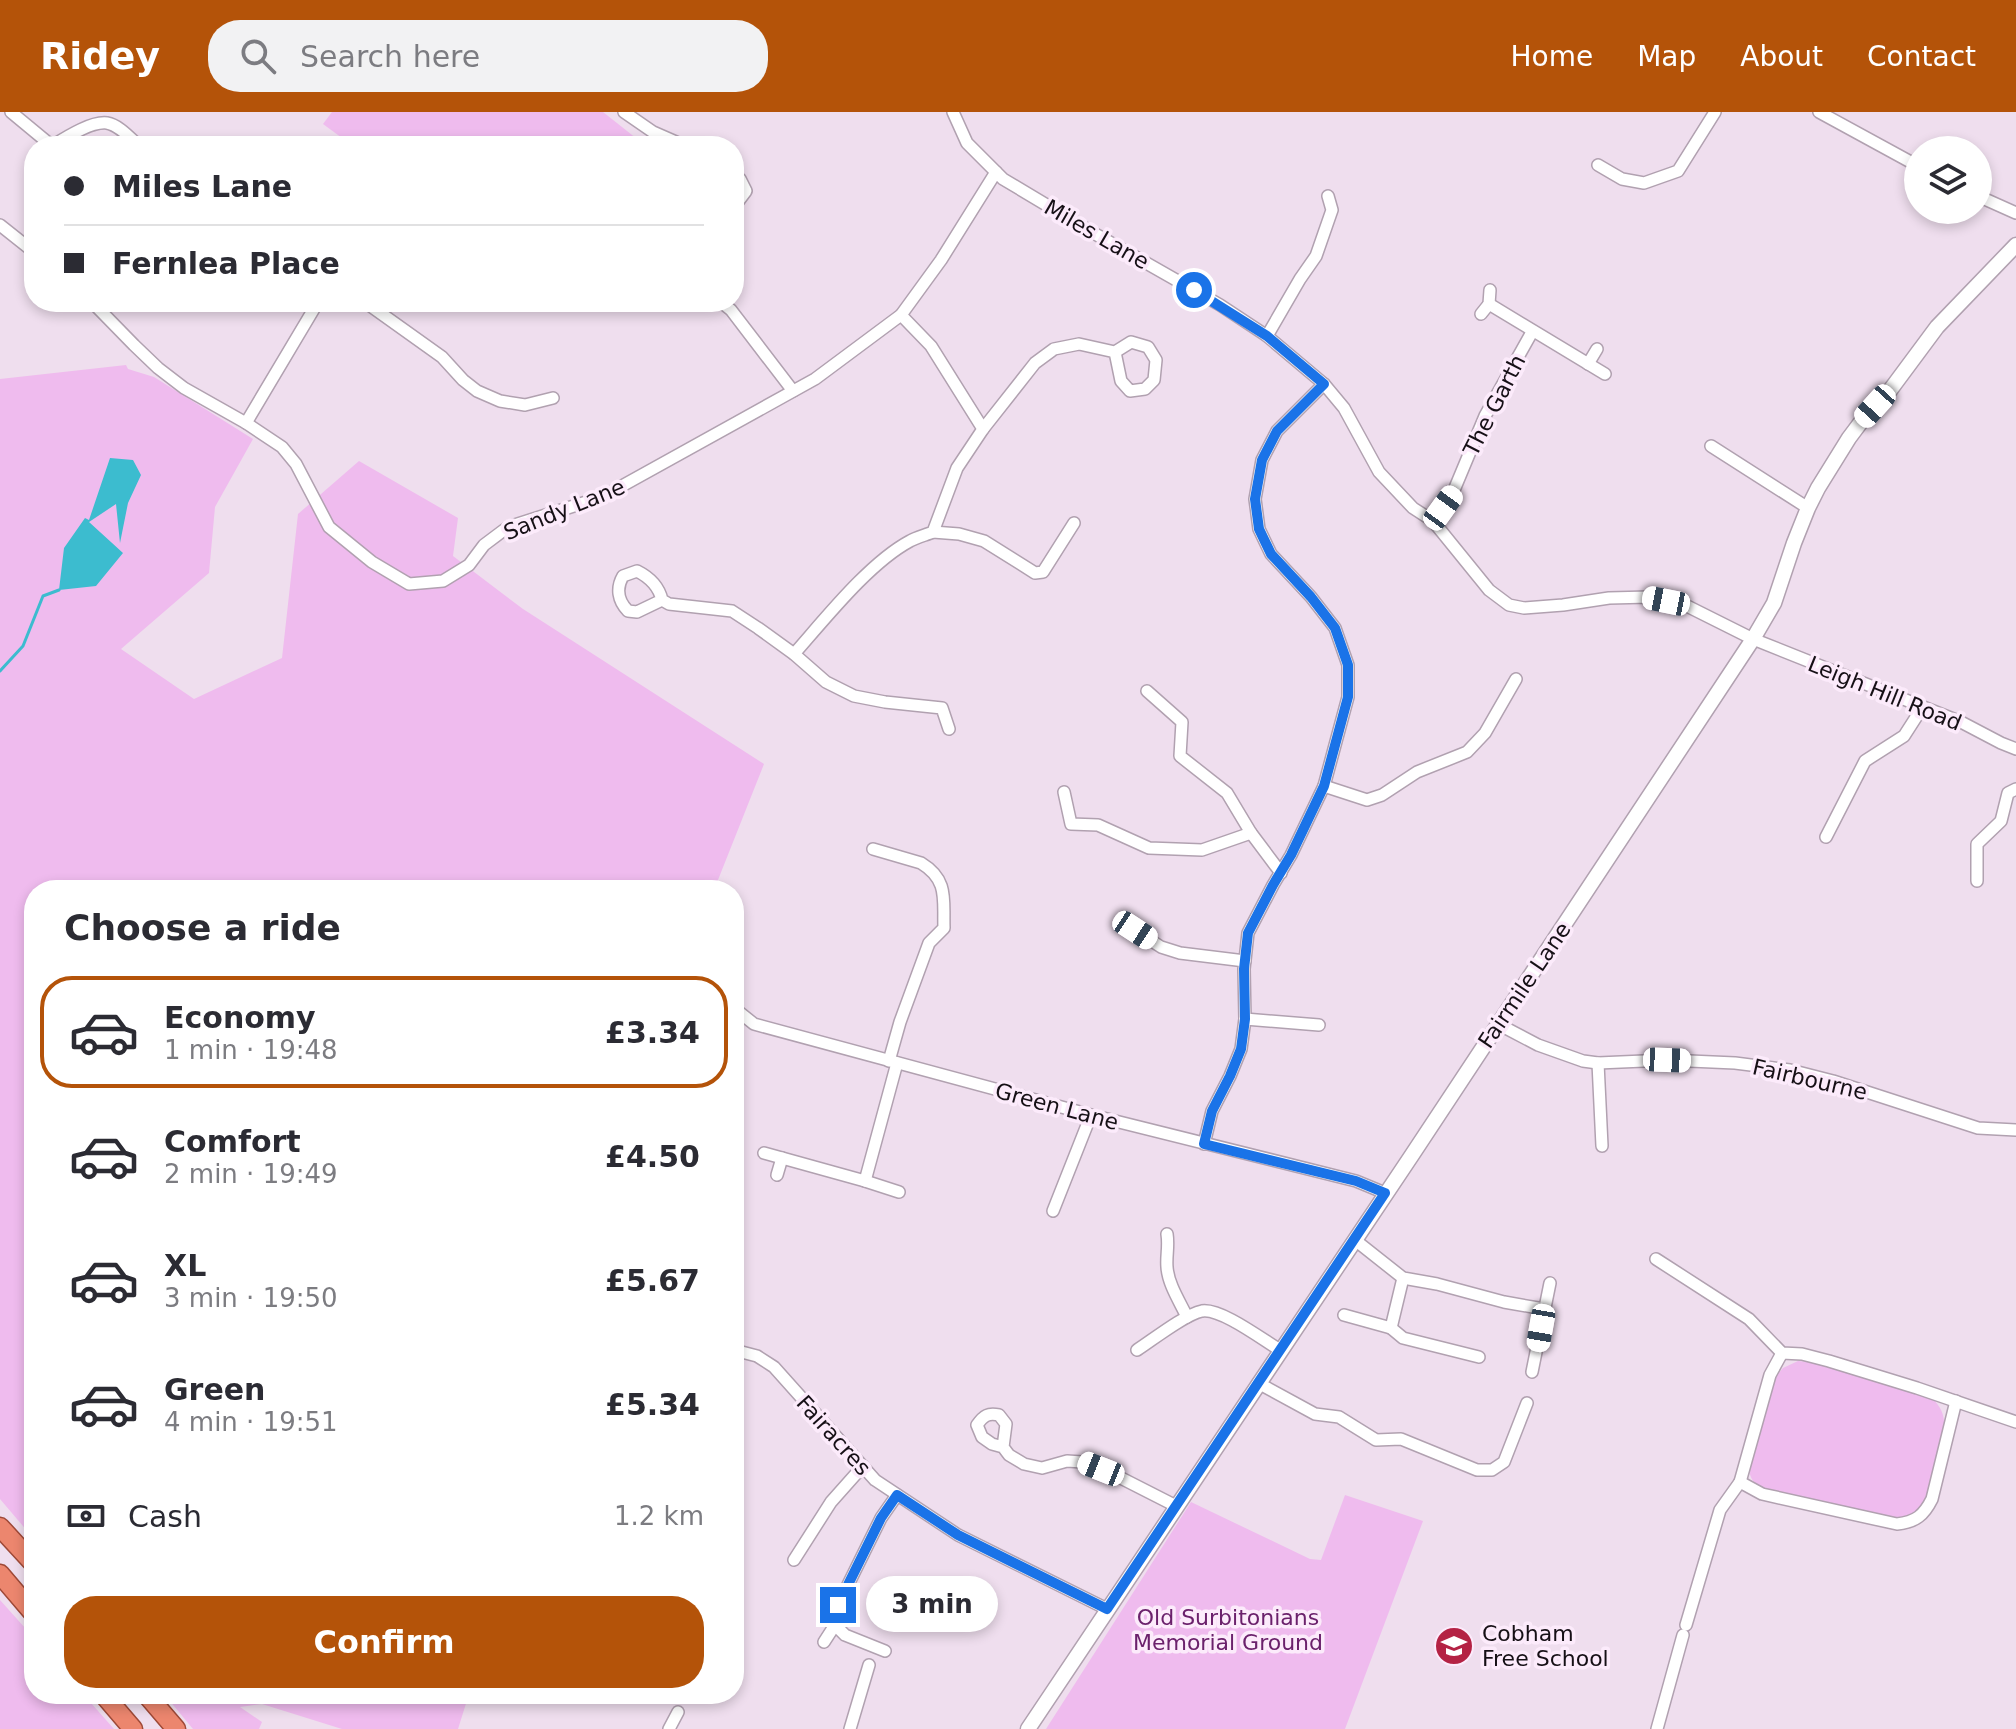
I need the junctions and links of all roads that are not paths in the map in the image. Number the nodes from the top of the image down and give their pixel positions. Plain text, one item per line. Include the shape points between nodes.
1 (11, 112) edge
2 (953, 112) edge
3 (1715, 112) edge
4 (1819, 112) edge
5 (632, 114) edge
6 (40, 136) edge
7 (69, 136) edge
8 (128, 136) edge
9 (662, 136) edge
10 (1904, 158) edge
11 (1598, 165) dead end
12 (996, 172) junction
13 (1328, 196) dead end
14 (1992, 202) edge
15 (2016, 213) edge
16 (0, 225) edge
17 (24, 244) edge
18 (2016, 245) edge
19 (1490, 290) dead end
20 (102, 312) edge
21 (312, 312) edge
22 (379, 312) edge
23 (733, 312) edge
24 (901, 315) junction
25 (1532, 332) junction
26 (1267, 336) junction
27 (1597, 349) dead end
28 (1115, 352) junction
29 (1588, 364) junction
30 (1605, 374) dead end
31 (1324, 384) junction
32 (793, 391) junction
33 (553, 398) dead end
34 (246, 423) junction
35 (983, 429) junction
36 (1711, 446) dead end
37 (1808, 508) junction
38 (1433, 521) junction
39 (1074, 523) dead end
40 (933, 532) junction
41 (662, 600) dead end
42 (1753, 639) junction
43 (794, 654) junction
44 (1516, 679) dead end
45 (1147, 691) dead end
46 (1922, 708) junction
47 (949, 729) dead end
48 (2016, 740) edge
49 (2001, 743) junction
50 (2016, 749) edge
51 (1324, 786) junction
52 (2016, 789) edge
53 (1064, 792) dead end
54 (1251, 833) junction
55 (1826, 837) dead end
56 (873, 849) dead end
57 (1281, 873) junction
58 (1977, 881) dead end
59 (1135, 930) dead end
60 (1245, 961) junction
61 (744, 1016) edge
62 (1245, 1019) junction
63 (1498, 1024) junction
64 (1319, 1025) dead end
65 (893, 1062) junction
66 (1598, 1063) junction
67 (1091, 1115) junction
68 (2016, 1130) edge
69 (1204, 1144) junction
70 (1602, 1146) dead end
71 (764, 1153) dead end
72 (782, 1158) junction
73 (777, 1175) dead end
74 (865, 1181) junction
75 (899, 1192) dead end
76 (1385, 1193) junction
77 (1053, 1211) dead end
78 (1167, 1234) dead end
79 (1355, 1240) junction
80 (1656, 1259) dead end
81 (1403, 1278) junction
82 (1550, 1283) dead end
83 (1544, 1309) junction
84 (1344, 1315) dead end
85 (1187, 1317) junction
86 (1391, 1328) junction
87 (1137, 1350) dead end
88 (1280, 1350) junction
89 (744, 1353) edge
90 (1782, 1353) junction
91 (1479, 1357) dead end
92 (1532, 1372) dead end
93 (1258, 1383) junction
94 (1956, 1401) junction
95 (1527, 1403) dead end
96 (2016, 1422) edge
97 (1003, 1447) dead end
98 (863, 1466) junction
99 (1740, 1482) junction
100 (897, 1495) junction
101 (1176, 1506) junction
102 (0, 1527) edge
103 (24, 1553) edge
104 (794, 1560) dead end
105 (0, 1574) edge
106 (24, 1602) edge
107 (1107, 1609) junction
108 (835, 1625) junction
109 (824, 1642) dead end
110 (885, 1651) dead end
111 (869, 1665) dead end
112 (112, 1704) edge
113 (155, 1704) edge
114 (678, 1712) dead end
115 (133, 1729) edge
116 (176, 1729) edge
117 (669, 1729) edge
118 (850, 1729) edge
119 (1028, 1729) edge
120 (1657, 1729) edge

1 - 6 street
2 - 12 street, Miles Lane via 967,143
3 - 11 street via 1678,171 1644,183 1622,179
4 - 10 street
5 - 9 street
7 - 8 street via 106,123
12 - 24 street, Sandy Lane
12 - 26 street, Miles Lane
13 - 26 street via 1332,210 1316,256
14 - 15 street
16 - 17 street
18 - 37 street, Fairmile Lane via 1937,327 1861,422
19 - 25 street, The Garth via 1485,309
20 - 34 street, Sandy Lane via 158,368
21 - 34 street
22 - 33 street via 442,357 477,391 525,405
23 - 32 street
24 - 32 street, Sandy Lane
24 - 35 street via 931,346
25 - 29 street, The Garth
25 - 38 street, The Garth via 1485,416 1452,495
26 - 31 street, Miles Lane
27 - 29 street
28 - 28 street via 1131,342 1148,347 1156,360 1154,380 1145,389 1130,391 1121,381
28 - 35 street via 1079,344 1054,349 1035,363
29 - 30 street, The Garth
31 - 38 street, Miles Lane via 1344,408 1379,472
31 - 51 street via 1277,431 1262,460 1255,499 1259,529 1271,554 1335,628 1348,665 1348,697
32 - 34 street, Sandy Lane via 602,497 508,527 469,565 443,581 409,584 329,527 296,464 282,447
35 - 40 street via 957,468
36 - 37 street
37 - 42 street, Fairmile Lane via 1774,603
38 - 42 street, Miles Lane via 1489,590 1509,605 1649,597 1683,604
39 - 40 street via 1043,572 1035,573 984,541
40 - 43 street via 909,541 878,565
41 - 43 street via 732,611
42 - 46 street, Leigh Hill Road
42 - 63 street, Fairmile Lane
43 - 47 street via 826,682 854,696 942,708
44 - 51 street via 1485,733 1467,752 1367,800
45 - 54 street via 1182,722 1180,756 1227,793
46 - 49 street, Leigh Hill Road
46 - 55 street via 1904,736 1865,761
48 - 49 street
49 - 50 street, Leigh Hill Road
51 - 57 street
52 - 58 street via 2008,793 2001,821 1977,844
53 - 54 street via 1071,824 1098,825 1149,848 1202,850
54 - 57 street
56 - 65 street via 921,863 938,877 943,890 944,928 929,943 900,1022
57 - 60 street via 1248,933
59 - 60 street via 1180,953
60 - 62 street
61 - 65 street, Green Lane via 754,1024
62 - 64 street
62 - 69 street via 1241,1049 1212,1111
63 - 66 street, Fairbourne via 1538,1045
63 - 76 street, Fairmile Lane
65 - 67 street, Green Lane
65 - 74 street
66 - 68 street, Fairbourne via 1667,1060 1790,1070 1978,1128
66 - 70 street
67 - 69 street, Green Lane
67 - 77 street
69 - 76 street, Green Lane via 1356,1181
71 - 72 street
72 - 73 street
72 - 74 street
74 - 75 street
76 - 79 street, Fairmile Lane
78 - 85 street via 1167,1269
79 - 81 street
79 - 88 street, Fairmile Lane
80 - 90 street via 1749,1319
81 - 83 street
81 - 86 street
82 - 83 street
83 - 92 street
84 - 86 street
85 - 87 street
85 - 88 street via 1204,1310 1218,1313
86 - 91 street via 1403,1338
88 - 93 street, Fairmile Lane
89 - 98 street, Fairacres via 774,1367
90 - 94 street via 1829,1361
90 - 99 street via 1770,1375
93 - 95 street via 1315,1414 1339,1417 1376,1440 1401,1439 1477,1470 1492,1470 1504,1462
93 - 101 street, Fairmile Lane
94 - 96 street
94 - 99 street via 1932,1499 1910,1522 1897,1524 1762,1494
97 - 101 street via 1024,1464 1042,1468 1082,1462
98 - 100 street, Fairacres
98 - 104 street via 831,1502
99 - 120 street via 1720,1510
100 - 107 street, Fairacres via 958,1535
100 - 108 street via 838,1605
101 - 107 street, Fairmile Lane
102 - 103 highway
105 - 106 highway
107 - 119 street, Fairmile Lane
108 - 109 street
108 - 110 street via 845,1635
111 - 118 street
112 - 115 highway
113 - 116 highway
114 - 117 street

